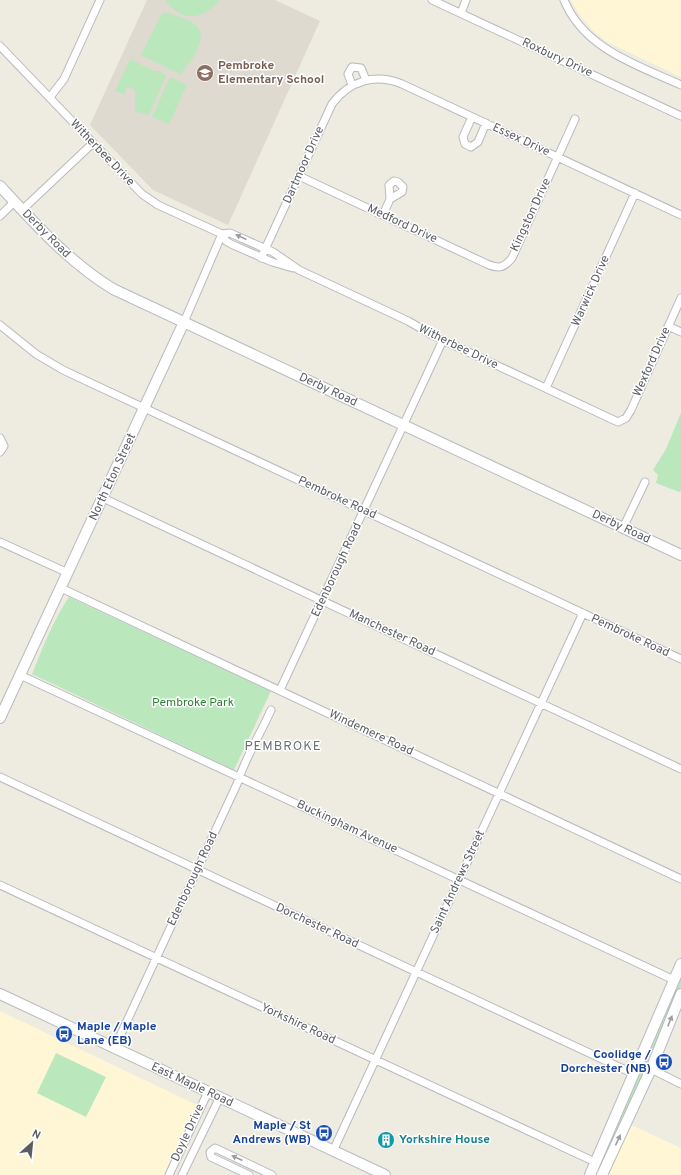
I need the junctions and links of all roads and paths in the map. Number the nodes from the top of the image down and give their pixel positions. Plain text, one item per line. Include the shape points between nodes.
1 (100, 0) edge
2 (432, 0) edge
3 (466, 0) edge
4 (564, 0) edge
5 (460, 13) junction
6 (0, 46) edge
7 (366, 80) junction
8 (355, 84) junction
9 (681, 85) edge
10 (50, 97) junction
11 (681, 116) edge
12 (472, 117) junction
13 (575, 119) dead end
14 (486, 123) junction
15 (93, 143) junction
16 (558, 157) junction
17 (299, 176) junction
18 (0, 186) edge
19 (635, 193) junction
20 (390, 199) dead end
21 (14, 202) junction
22 (22, 210) junction
23 (681, 215) edge
24 (0, 216) edge
25 (383, 216) junction
26 (222, 234) junction
27 (265, 249) junction
28 (262, 258) junction
29 (506, 266) joint
30 (299, 270) junction
31 (681, 298) edge
32 (184, 322) junction
33 (0, 325) edge
34 (668, 326) junction
35 (681, 332) edge
36 (443, 340) junction
37 (546, 388) junction
38 (145, 408) junction
39 (618, 422) joint
40 (404, 425) junction
41 (0, 438) edge
42 (0, 452) edge
43 (645, 482) dead end
44 (103, 498) junction
45 (364, 511) junction
46 (623, 528) junction
47 (0, 542) edge
48 (681, 555) edge
49 (68, 573) junction
50 (61, 588) junction
51 (322, 601) junction
52 (583, 614) junction
53 (681, 659) edge
54 (20, 675) junction
55 (280, 690) junction
56 (541, 703) junction
57 (271, 710) dead end
58 (0, 718) edge
59 (681, 769) edge
60 (0, 777) edge
61 (239, 777) junction
62 (499, 793) junction
63 (197, 870) junction
64 (681, 879) edge
65 (459, 880) junction
66 (0, 885) edge
67 (156, 957) junction
68 (681, 964) edge
69 (416, 973) junction
70 (674, 980) junction
71 (0, 994) edge
72 (681, 994) edge
73 (114, 1048) junction
74 (375, 1060) junction
75 (639, 1063) junction
76 (651, 1069) junction
77 (634, 1074) junction
78 (681, 1084) edge
79 (208, 1092) junction
80 (220, 1097) junction
81 (333, 1151) junction
82 (595, 1162) junction
83 (256, 1172) edge
84 (169, 1175) edge
85 (182, 1175) edge
86 (249, 1175) edge
87 (272, 1175) edge
88 (385, 1175) edge
89 (590, 1175) edge
90 (602, 1175) edge

1 - 10 street via 64,79
2 - 5 street, Roxbury Drive
3 - 5 street
4 - 9 street via 580,27 598,44
5 - 11 street, Roxbury Drive
6 - 10 street, Witherbee Drive
7 - 8 street, Essex Drive
7 - 8 street via 361,68 352,67 348,74
7 - 12 street, Essex Drive via 396,82
8 - 17 street, Dartmoor Drive via 332,104
10 - 15 street, Witherbee Drive
12 - 14 street, Essex Drive
12 - 14 street via 463,137 468,146 476,144
13 - 16 street, Kingston Drive
14 - 16 street, Essex Drive
15 - 22 street
15 - 26 street, Witherbee Drive via 147,198
16 - 19 street, Essex Drive
16 - 29 street, Kingston Drive
17 - 25 street, Medford Drive
17 - 27 street, Dartmoor Drive
18 - 21 street, Derby Road
19 - 23 street, Essex Drive
19 - 37 street, Warwick Drive
20 - 25 street
21 - 22 street, Derby Road
21 - 24 street
22 - 32 street, Derby Road via 62,251 93,276 128,296
25 - 29 street, Medford Drive via 487,264 497,268
27 -> 26 street, Witherbee Drive via 230,233
26 - 28 street, Witherbee Drive via 226,241
26 - 32 street, North Eton Street
27 - 28 street, Dartmoor Drive
27 - 30 street, Witherbee Drive
28 - 30 street, Witherbee Drive
30 - 36 street, Witherbee Drive
31 - 34 street, Wexford Drive
32 - 38 street, North Eton Street
32 - 40 street, Derby Road
33 - 38 street, Pembroke Road via 50,363
34 - 35 street
34 - 39 street, Wexford Drive via 631,410 626,418
36 - 37 street, Witherbee Drive
36 - 40 street, Edenborough Road
37 - 39 street, Witherbee Drive
38 - 44 street, North Eton Street
38 - 45 street, Pembroke Road
40 - 45 street, Edenborough Road
40 - 46 street, Derby Road
41 - 42 street via 4,446
43 - 46 street
44 - 49 street, North Eton Street
44 - 51 street, Manchester Road
45 - 51 street, Edenborough Road
45 - 52 street, Pembroke Road
46 - 48 street, Derby Road
47 - 49 street
49 - 50 street, North Eton Street
50 - 54 street, North Eton Street
50 - 55 street, Windemere Road
51 - 55 street, Edenborough Road
51 - 56 street, Manchester Road
52 - 53 street, Pembroke Road
52 - 56 street, Saint Andrews Street
54 - 58 street, North Eton Street
54 - 61 street, Buckingham Avenue
55 - 62 street, Windemere Road
56 - 59 street, Manchester Road
56 - 62 street, Saint Andrews Street
57 - 61 street, Edenborough Road
60 - 63 street, Dorchester Road
61 - 63 street, Edenborough Road
61 - 65 street, Buckingham Avenue
62 - 64 street, Windemere Road
62 - 65 street, Saint Andrews Street
63 - 67 street, Edenborough Road
63 - 69 street, Dorchester Road
65 - 69 street, Saint Andrews Street
65 - 70 street, Buckingham Avenue
66 - 67 street, Yorkshire Road
67 - 73 street, Edenborough Road
67 - 74 street, Yorkshire Road
68 - 70 street
69 - 74 street, Saint Andrews Street
69 - 77 street, Dorchester Road
70 - 75 street
71 - 73 street, East Maple Road
76 -> 72 street
73 - 79 street, East Maple Road
74 - 81 street, Saint Andrews Street
74 - 82 street, Yorkshire Road
75 - 76 street
75 - 77 street
76 - 78 street
90 -> 76 street
77 - 82 street
79 - 80 street, East Maple Road
79 - 84 street, Doyle Drive
80 - 81 street, East Maple Road
80 - 85 street, Doyle Drive
81 - 88 street, East Maple Road
82 - 89 street
83 -> 86 street via 215,1148 212,1149 209,1154 211,1157
83 - 87 street

